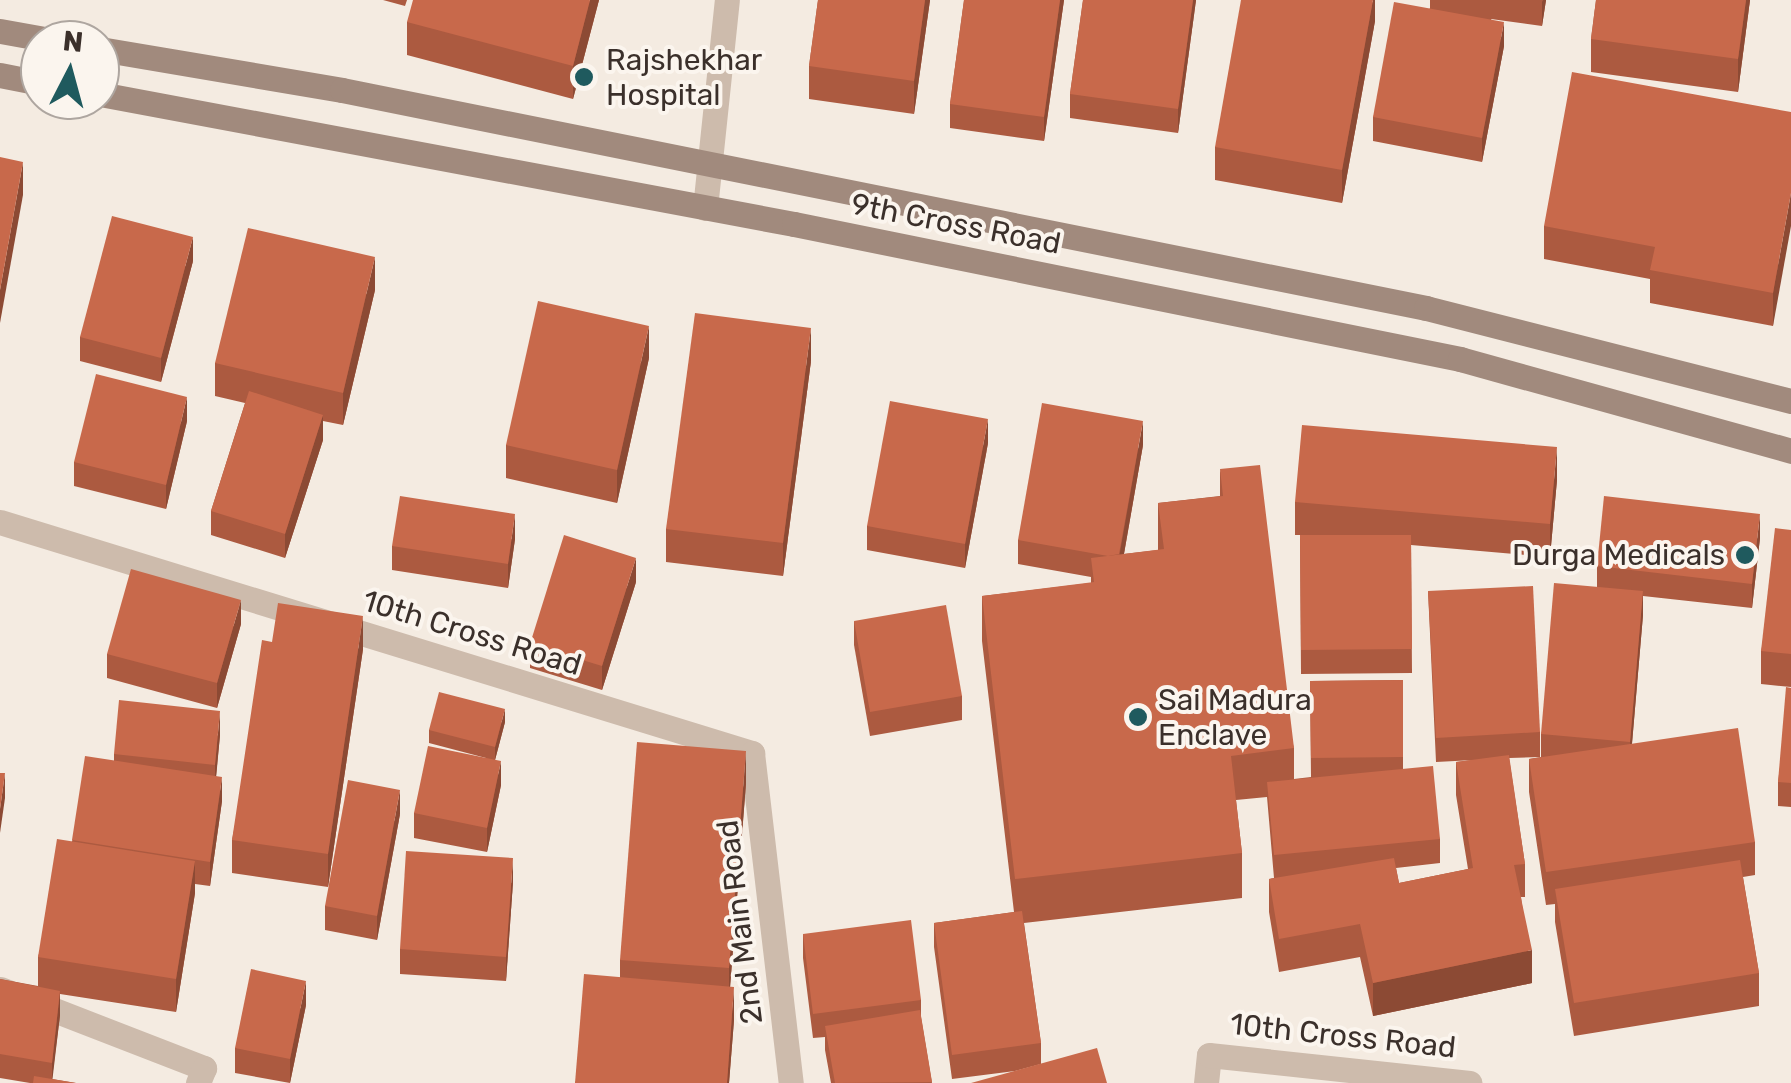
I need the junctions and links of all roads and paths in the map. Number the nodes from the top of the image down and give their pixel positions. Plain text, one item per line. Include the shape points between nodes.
1 (728, 0) edge
2 (120, 53) edge
3 (120, 98) edge
4 (709, 162) junction
5 (704, 208) junction
6 (1791, 401) edge
7 (1791, 451) edge
8 (0, 522) edge
9 (752, 753) joint
10 (0, 990) edge
11 (201, 1076) edge
12 (791, 1083) edge
13 (1206, 1083) edge
14 (1470, 1083) edge

1 - 4 street
2 - 4 main road, 9th Cross Road
3 - 5 main road, 9th Cross Road
4 - 5 street
4 - 6 main road, 9th Cross Road via 1426,308
5 - 7 main road, 9th Cross Road via 1460,359
8 - 9 street, 10th Cross Road
9 - 12 street, 2nd Main Road
10 - 11 street via 42,1002
13 - 14 street, 10th Cross Road via 1209,1054

